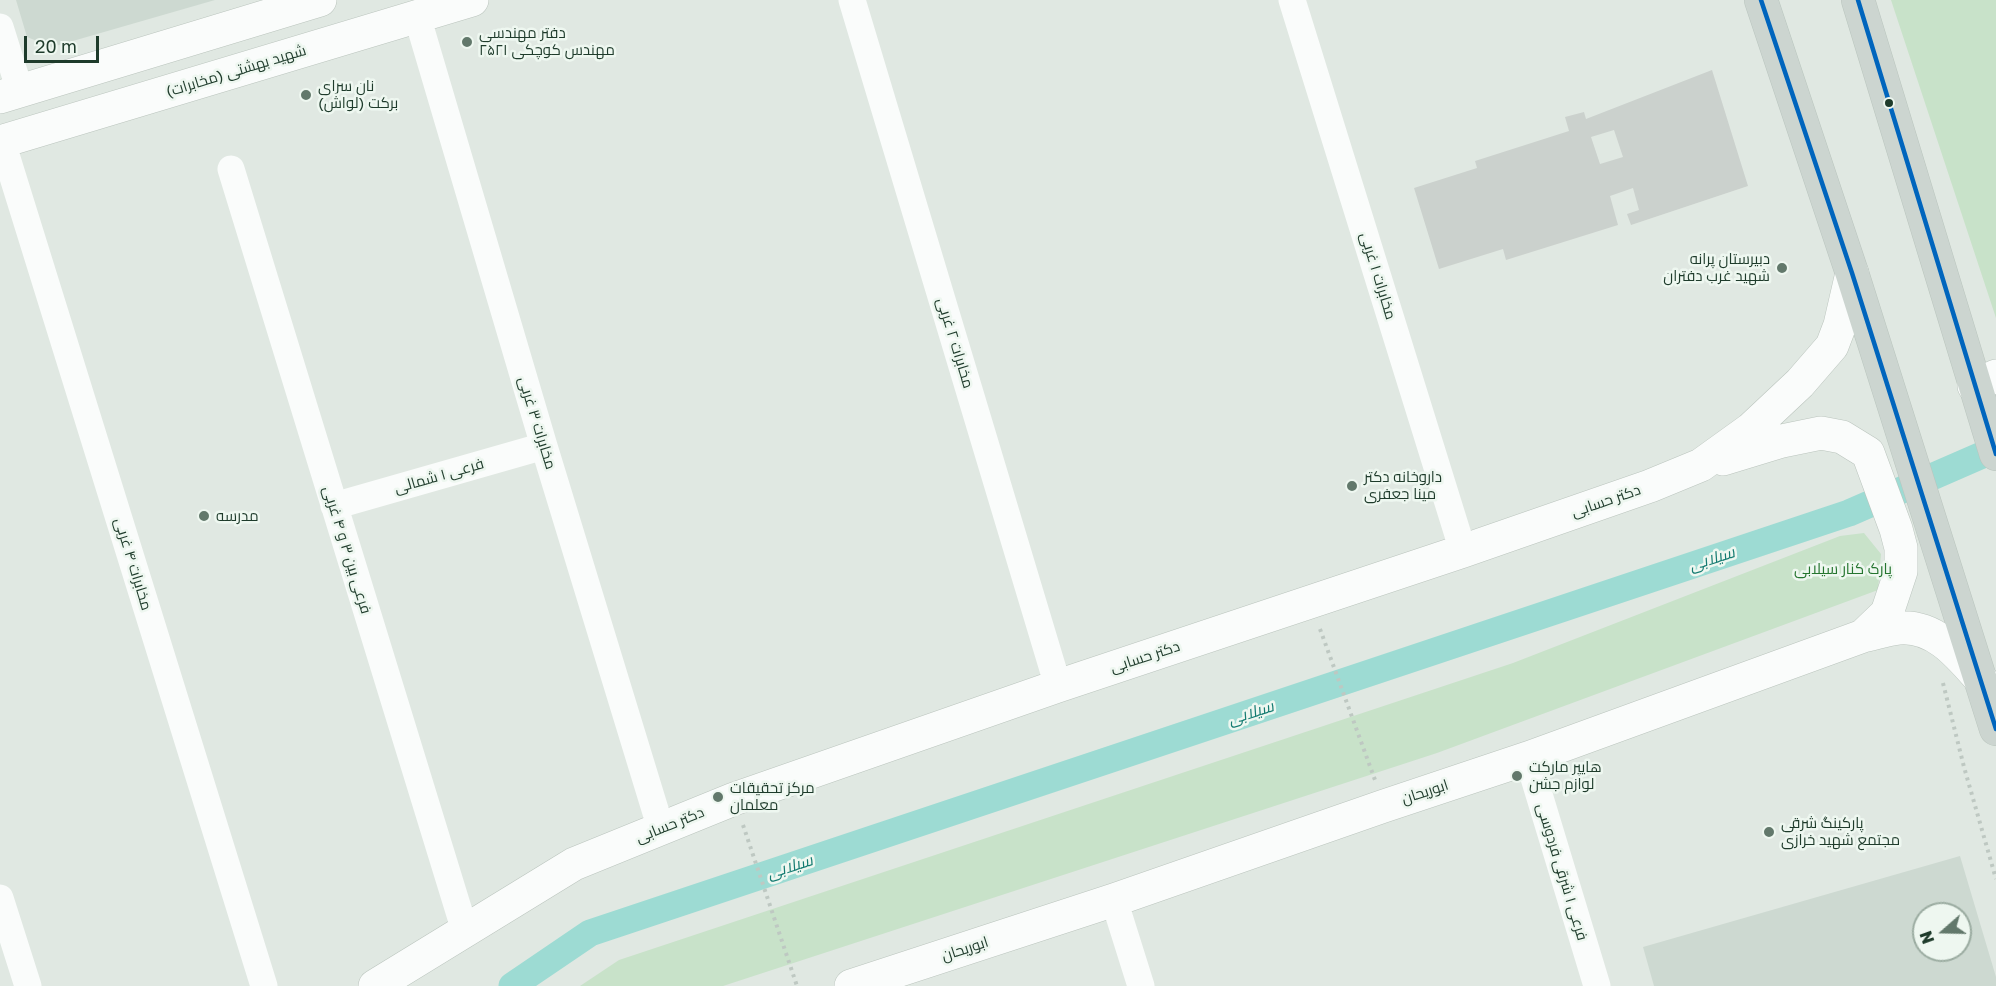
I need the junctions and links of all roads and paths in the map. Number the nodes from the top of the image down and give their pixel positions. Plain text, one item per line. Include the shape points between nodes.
1 (320, 0) edge
2 (472, 0) edge
3 (852, 0) edge
4 (1292, 0) edge
5 (1761, 0) edge
6 (1858, 0) edge
7 (417, 16) junction
8 (0, 27) edge
9 (10, 94) edge
10 (1, 142) edge
11 (231, 169) dead end
12 (1852, 273) junction
13 (1985, 381) edge
14 (544, 446) junction
15 (1996, 454) edge
16 (1701, 465) junction
17 (334, 506) junction
18 (1463, 551) junction
19 (1310, 602) junction
20 (1863, 636) junction
21 (1982, 681) junction
22 (1943, 682) dead end
23 (1058, 686) junction
24 (1996, 729) edge
25 (1528, 758) junction
26 (734, 799) junction
27 (1384, 806) junction
28 (661, 829) junction
29 (1996, 879) edge
30 (0, 898) edge
31 (1114, 900) junction
32 (465, 931) junction
33 (28, 986) edge
34 (264, 986) edge
35 (375, 986) edge
36 (797, 986) edge
37 (851, 986) edge
38 (1141, 986) edge
39 (1597, 986) edge

1 - 9 main road
2 - 7 main road, شهید بهشتی (مخابرات)
3 - 23 street, مخابرات ۲ غربی
4 - 18 street, مخابرات ۱ غربی
5 - 12 main road
6 - 13 main road via 1928,231
7 - 10 main road, شهید بهشتی (مخابرات)
7 - 14 street, مخابرات ۳ غربی
8 - 9 street
10 - 34 street, مخابرات ۴ غربی
11 - 17 street, فرعی بین ۳ و ۴ غربی
12 - 16 main road, دکتر حسابی via 1832,346 1751,429
12 - 21 main road
13 - 15 main road
14 - 17 street, فرعی ۱ شمالی
14 - 28 street, مخابرات ۳ غربی
16 - 18 main road, دکتر حسابی
16 - 20 main road via 1821,433 1848,439 1869,453 1896,530 1901,571 1887,613
17 - 32 street, فرعی بین ۳ و ۴ غربی
18 - 19 main road, دکتر حسابی
19 - 23 main road, دکتر حسابی
19 - 27 path
20 - 21 main road, ابوریحان via 1900,627 1929,632 1954,649
20 - 25 main road, ابوریحان
21 - 24 main road
22 - 29 path
23 - 26 main road, دکتر حسابی
25 - 27 main road, ابوریحان
25 - 39 street, فرعی ۱ شرقی فردوسی
26 - 28 main road, دکتر حسابی
26 - 36 path
27 - 31 main road, ابوریحان
28 - 32 main road, دکتر حسابی via 574,864
30 - 33 street
31 - 37 main road, ابوریحان
31 - 38 street
32 - 35 main road, دکتر حسابی

